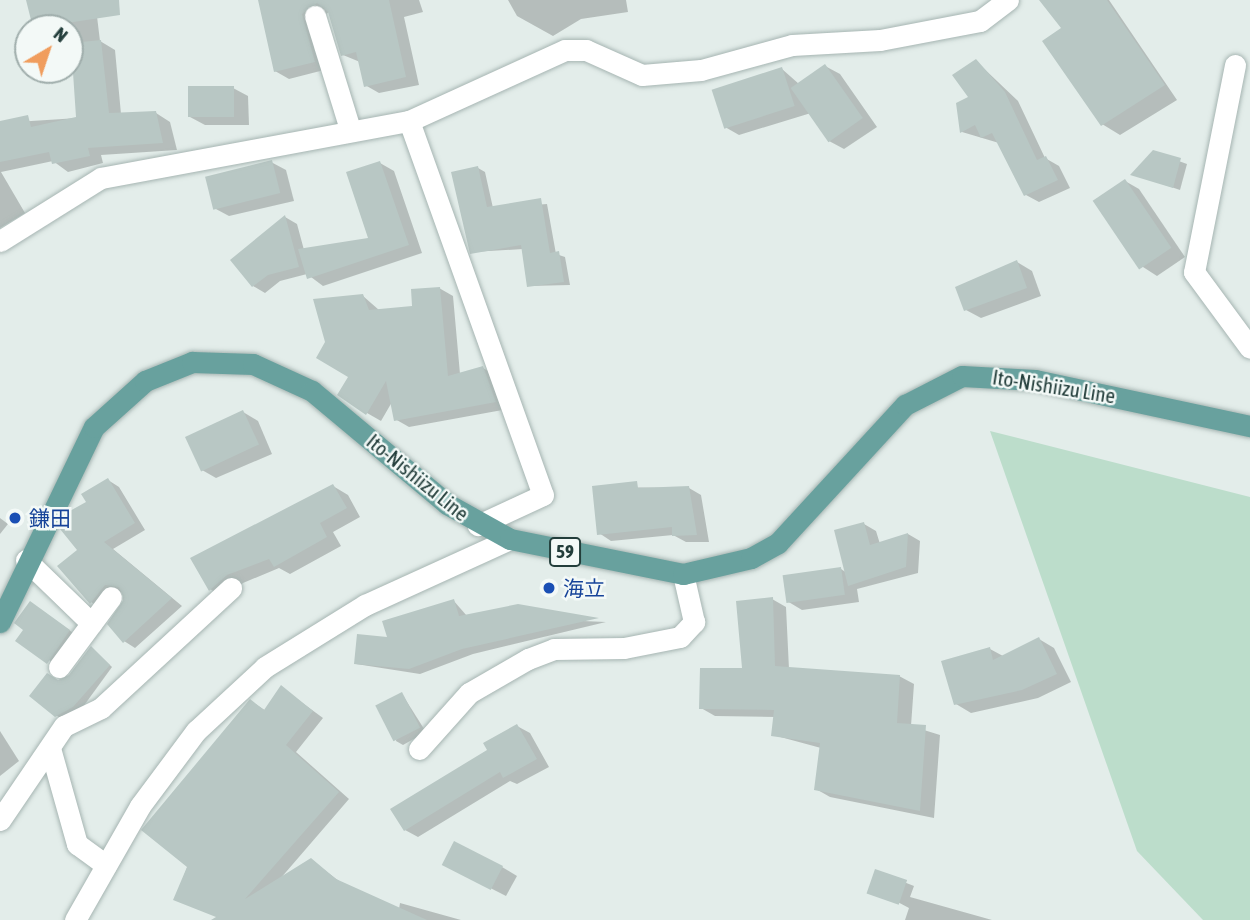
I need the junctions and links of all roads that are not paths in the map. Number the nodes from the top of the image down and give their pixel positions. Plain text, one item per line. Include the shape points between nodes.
1 (1008, 0) edge
2 (315, 16) dead end
3 (1235, 65) dead end
4 (409, 121) junction
5 (350, 129) junction
6 (0, 241) edge
7 (1250, 348) edge
8 (1250, 426) edge
9 (478, 525) junction
10 (510, 539) junction
11 (26, 560) junction
12 (683, 574) junction
13 (231, 588) dead end
14 (111, 597) dead end
15 (0, 622) edge
16 (91, 624) junction
17 (60, 667) dead end
18 (50, 748) junction
19 (419, 749) dead end
20 (0, 820) edge
21 (106, 865) junction
22 (75, 920) edge

1 - 4 street via 980,21 880,40 792,45 701,70 642,75 586,50 565,50
2 - 5 street
3 - 7 street via 1194,272
4 - 5 street
4 - 9 street via 543,495
5 - 6 street via 101,178
8 - 12 main road, Ito-Nishiizu Line / 59 via 1035,380 962,376 897,412 778,543 751,558
9 - 10 main road, Ito-Nishiizu Line / 59
9 - 11 main road, Ito-Nishiizu Line / 59 via 312,391 253,365 191,362 145,381 94,426
10 - 12 main road, Ito-Nishiizu Line / 59
10 - 21 street via 365,604 265,667 196,731
11 - 15 main road, Ito-Nishiizu Line / 59
11 - 16 street
12 - 19 street via 694,622 680,638 624,648 554,649 528,659 469,693
13 - 18 street via 101,708 64,726
14 - 16 street
16 - 17 street
18 - 20 street
18 - 21 street via 77,844
21 - 22 street

